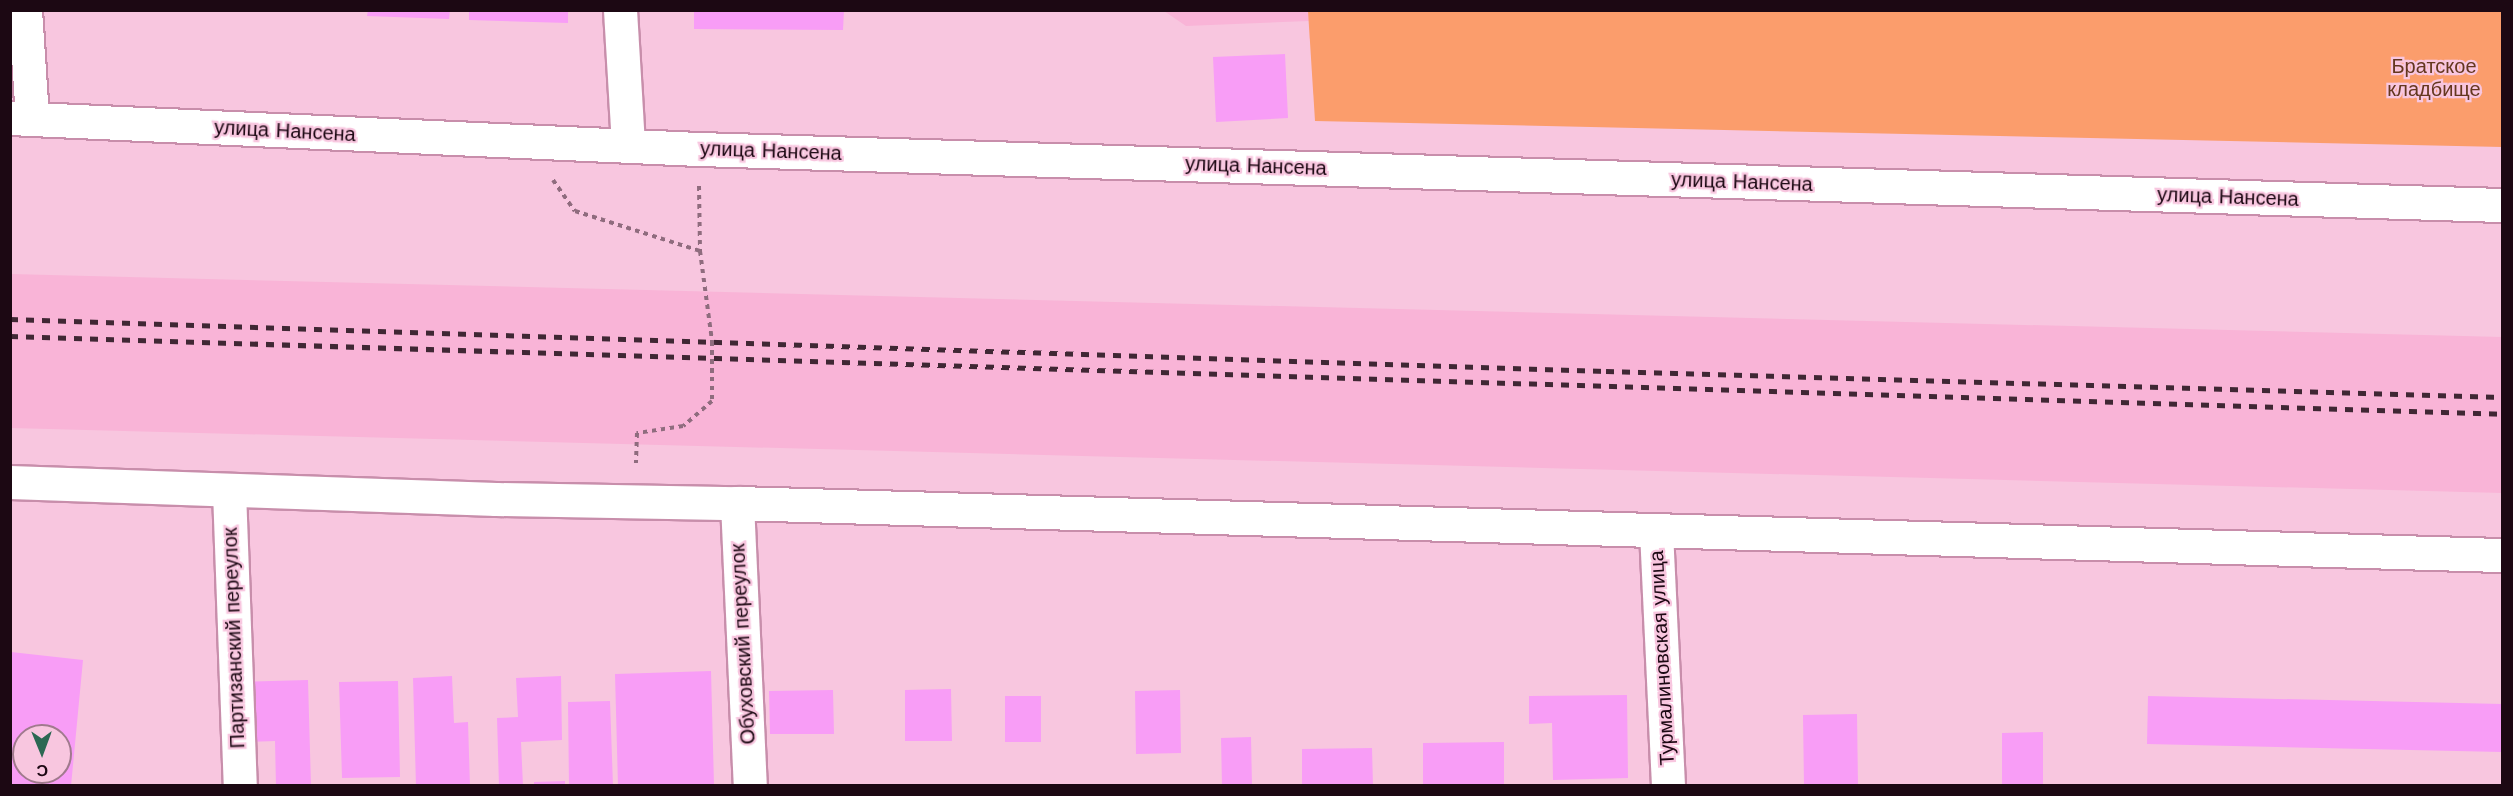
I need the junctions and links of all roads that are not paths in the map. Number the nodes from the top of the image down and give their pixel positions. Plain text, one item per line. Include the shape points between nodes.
1 (25, 10) edge
2 (620, 10) edge
3 (21, 119) edge
4 (628, 146) junction
5 (2502, 205) edge
6 (10, 482) edge
7 (229, 491) junction
8 (737, 503) junction
9 (1656, 531) junction
10 (2502, 555) edge
11 (240, 786) edge
12 (750, 786) edge
13 (1668, 786) edge

1 - 3 main road
2 - 4 main road
3 - 4 main road, улица Нансена
4 - 5 main road, улица Нансена
6 - 7 main road
7 - 8 main road
7 - 11 main road, Партизанский переулок
8 - 9 main road
8 - 12 main road, Обуховский переулок
9 - 10 main road
9 - 13 main road, Турмалиновская улица

